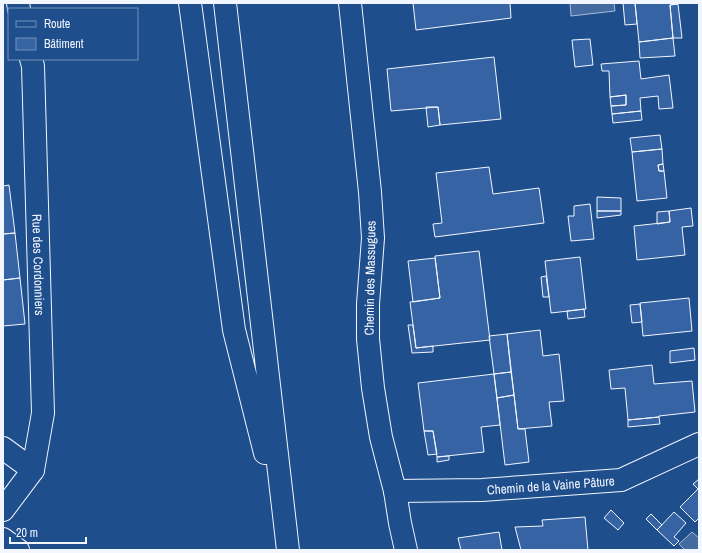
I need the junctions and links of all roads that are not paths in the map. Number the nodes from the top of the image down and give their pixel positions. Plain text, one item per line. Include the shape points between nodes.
1 (190, 3) edge
2 (225, 3) edge
3 (350, 3) edge
4 (31, 60) edge
5 (699, 444) edge
6 (3, 448) edge
7 (33, 470) junction
8 (396, 491) junction
9 (3, 510) edge
10 (3, 540) edge
11 (287, 544) edge
12 (18, 550) edge
13 (406, 550) edge

1 - 11 street via 234,330
2 - 11 street
3 - 8 street, Chemin des Massugues via 373,238 368,340 381,437
4 - 7 street, Rue des Cordonniers via 43,413
5 - 8 street, Chemin de la Vaine Pâture via 621,480 482,490
6 - 7 street
7 - 9 street
8 - 13 street, Chemin des Massugues
10 - 12 street

